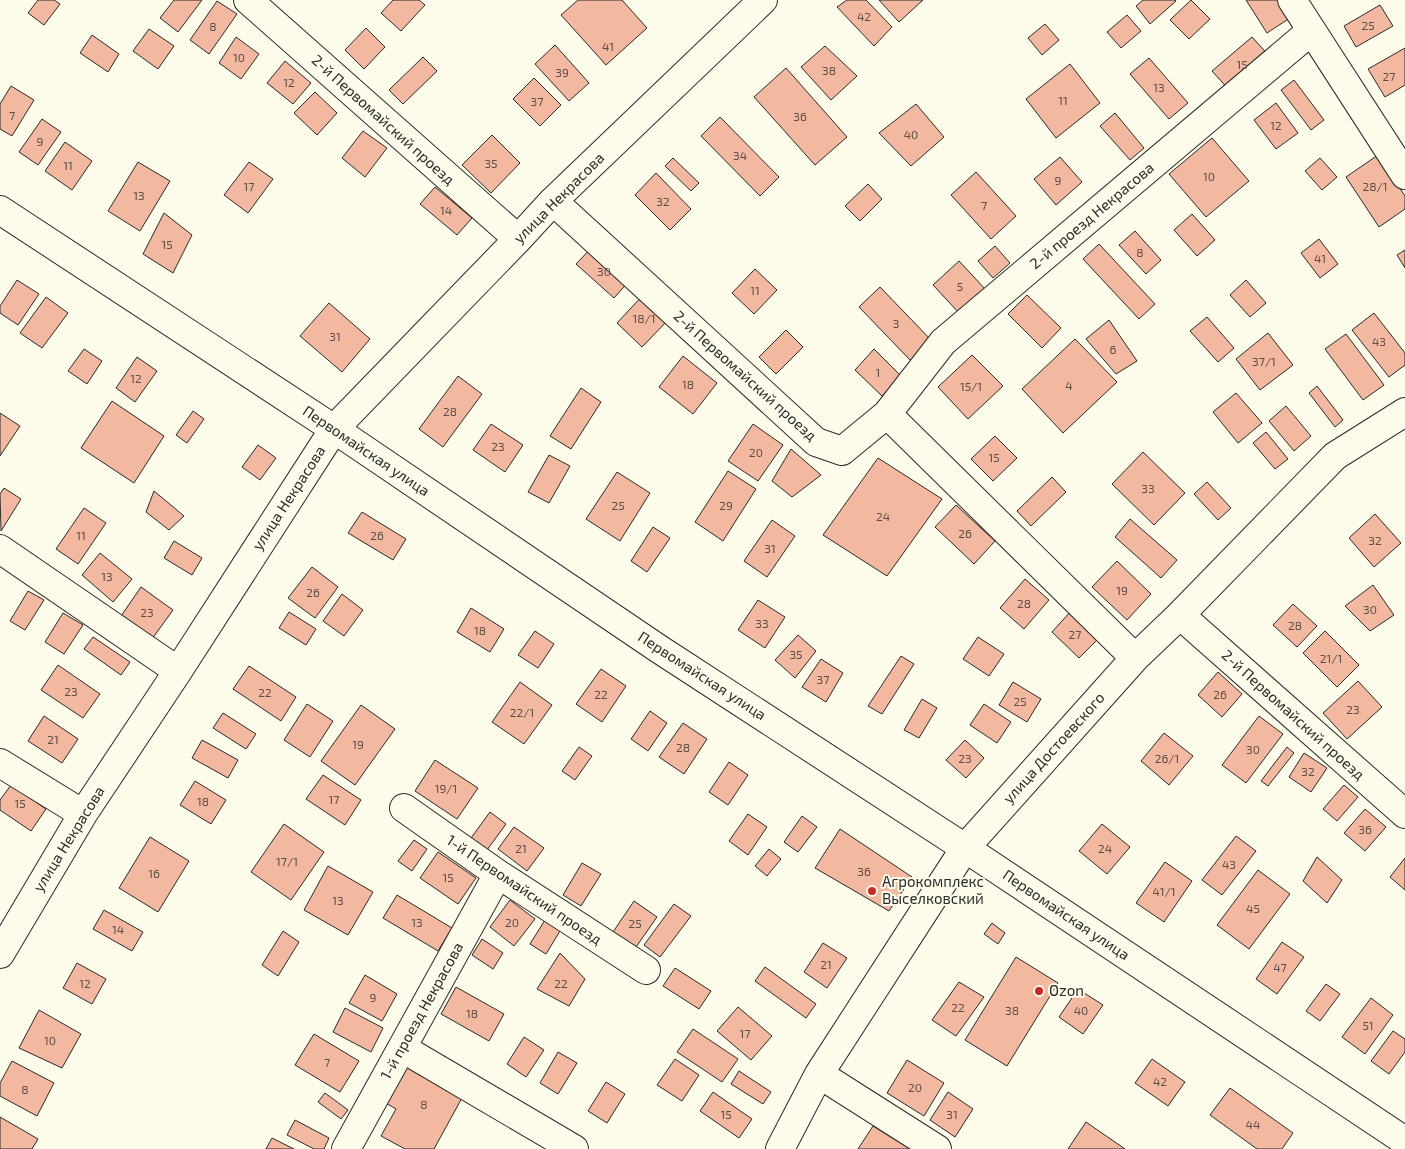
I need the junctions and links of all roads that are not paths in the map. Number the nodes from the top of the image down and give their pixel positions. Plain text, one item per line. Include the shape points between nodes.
1 (248, 0) edge
2 (763, 0) edge
3 (1292, 0) edge
4 (1311, 31) junction
5 (1405, 175) edge
6 (553, 201) junction
7 (0, 210) edge
8 (518, 239) junction
9 (1405, 412) edge
10 (887, 414) junction
11 (334, 429) junction
12 (0, 549) edge
13 (1180, 615) junction
14 (1135, 658) junction
15 (178, 671) junction
16 (0, 763) edge
17 (404, 808) dead end
18 (83, 814) junction
19 (1405, 814) edge
20 (965, 848) junction
21 (498, 874) junction
22 (0, 954) edge
23 (646, 970) dead end
24 (402, 1048) junction
25 (819, 1074) junction
26 (1405, 1141) edge
27 (346, 1149) edge
28 (574, 1149) edge
29 (780, 1149) edge
30 (937, 1149) edge

1 - 8 street, 2-й Первомайский проезд
2 - 6 street, улица Некрасова
3 - 4 street
4 - 5 street
4 - 10 street, 2-й проезд Некрасова via 943,342
6 - 8 street, улица Некрасова
6 - 10 street, 2-й Первомайский проезд via 816,442 842,451
7 - 11 street, Первомайская улица
8 - 11 street, улица Некрасова
9 - 13 street, улица Достоевского via 1335,456
10 - 14 street
11 - 15 street, улица Некрасова
11 - 20 street, Первомайская улица via 659,649
12 - 15 street
13 - 14 street, улица Достоевского
13 - 19 street, 2-й Первомайский проезд
14 - 20 street, улица Достоевского
15 - 18 street, улица Некрасова
16 - 18 street
17 - 21 street, 1-й Первомайский проезд
18 - 22 street, улица Некрасова
20 - 25 street, улица Достоевского
20 - 26 street, Первомайская улица
21 - 23 street, 1-й Первомайский проезд
21 - 24 street, 1-й проезд Некрасова
24 - 27 street, 1-й проезд Некрасова
24 - 28 street
25 - 29 street, улица Достоевского
25 - 30 street

